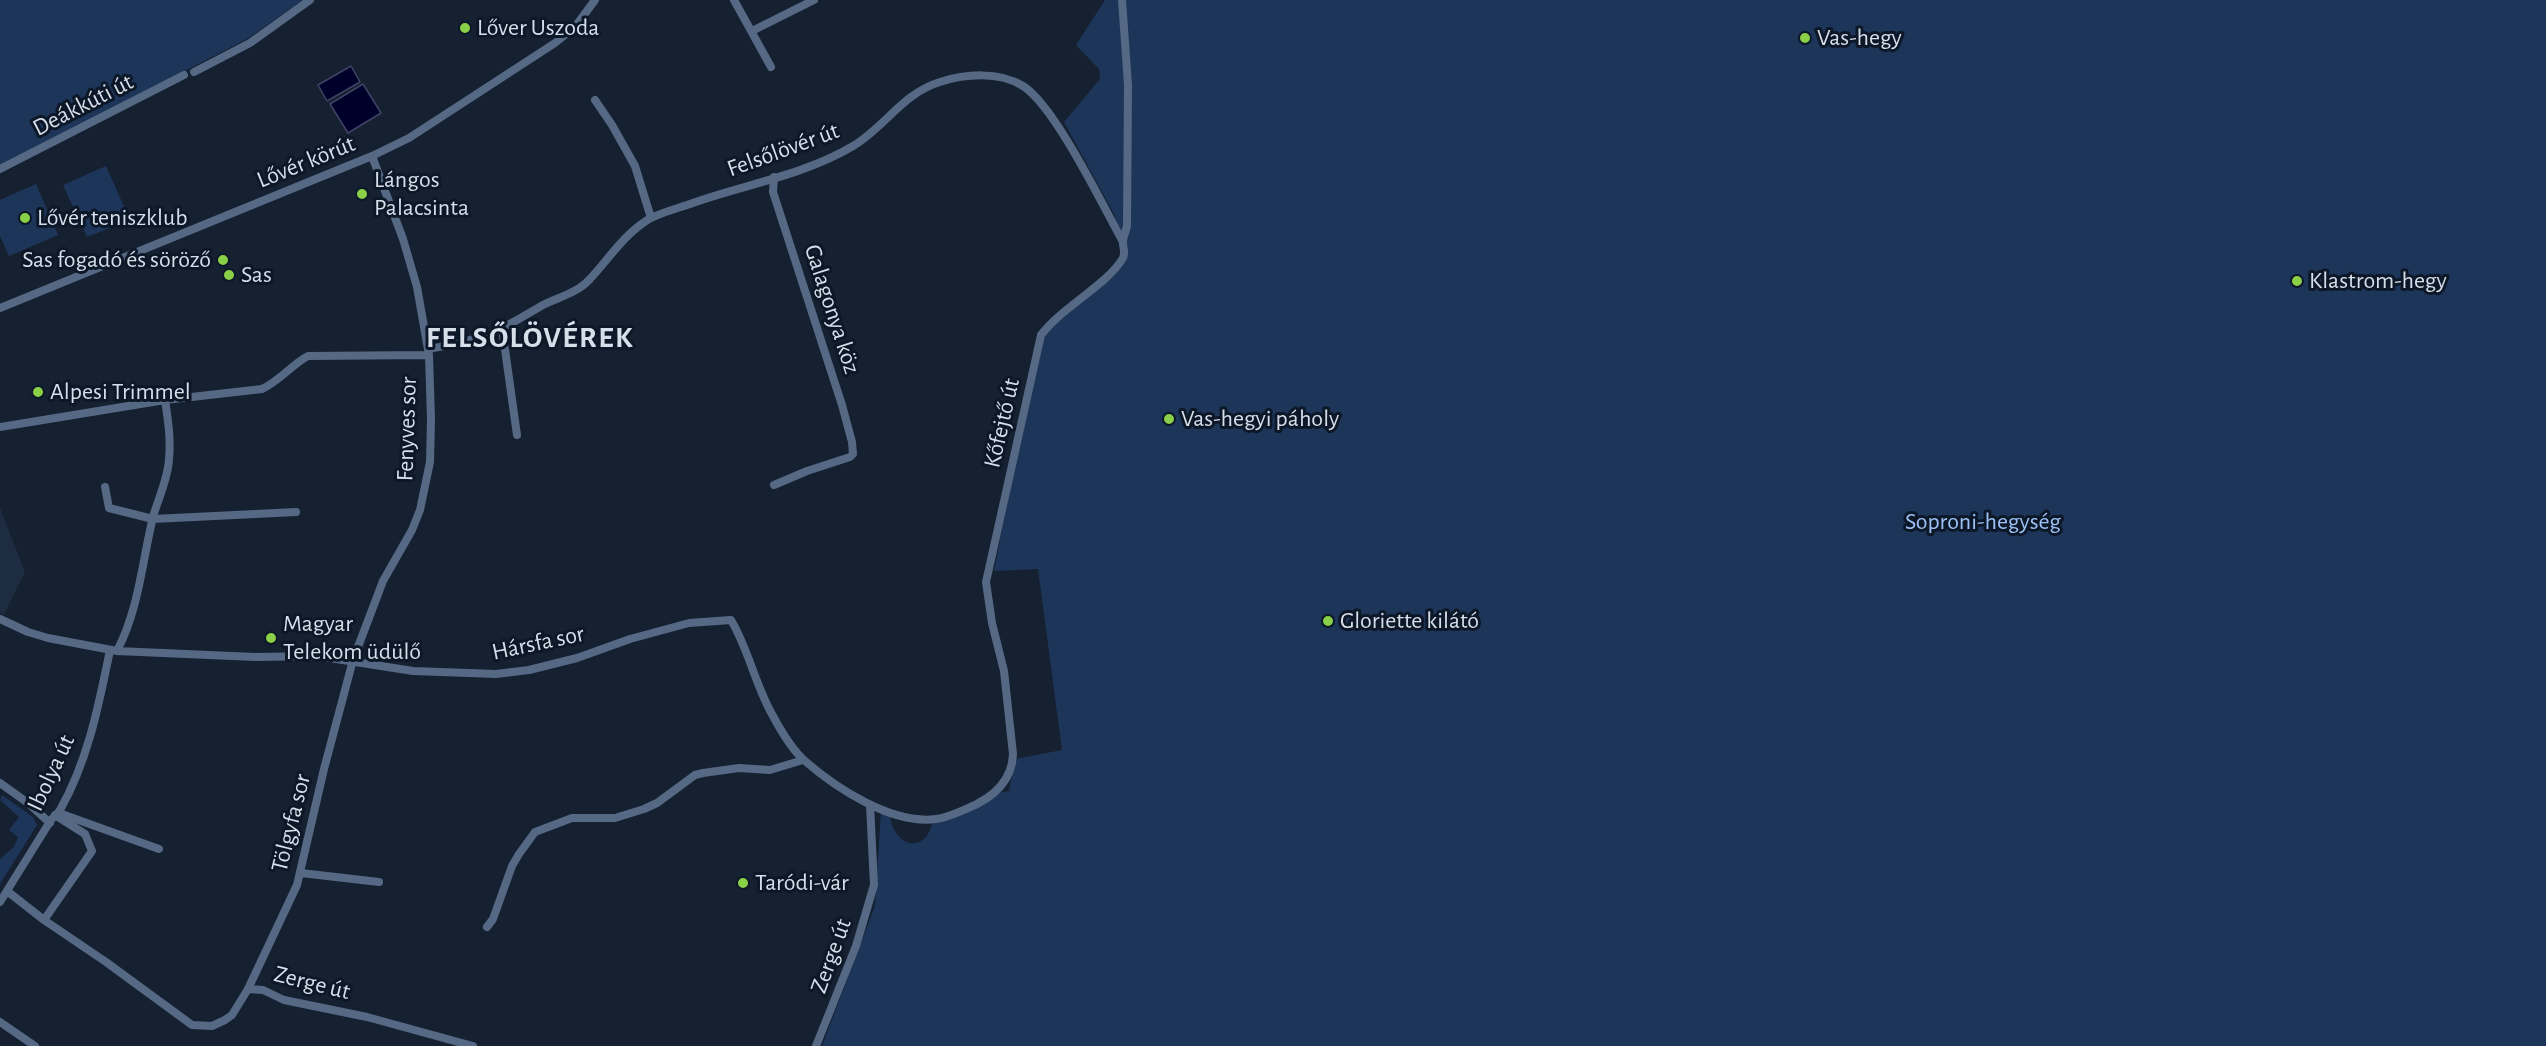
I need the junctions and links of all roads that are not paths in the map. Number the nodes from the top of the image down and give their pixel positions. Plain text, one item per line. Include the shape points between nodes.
1 (310, 0) edge
2 (596, 0) edge
3 (734, 0) edge
4 (814, 0) edge
5 (1122, 0) edge
6 (752, 31) junction
7 (771, 66) dead end
8 (194, 72) dead end
9 (184, 75) dead end
10 (596, 100) dead end
11 (372, 156) junction
12 (0, 169) edge
13 (774, 177) junction
14 (651, 218) junction
15 (1123, 242) junction
16 (0, 308) edge
17 (502, 328) junction
18 (428, 352) junction
19 (165, 400) junction
20 (0, 427) edge
21 (517, 435) dead end
22 (774, 485) dead end
23 (105, 487) dead end
24 (296, 512) dead end
25 (153, 519) junction
26 (0, 619) edge
27 (114, 650) junction
28 (353, 660) junction
29 (803, 760) junction
30 (0, 783) edge
31 (870, 805) junction
32 (57, 814) junction
33 (912, 817) joint
34 (50, 823) junction
35 (159, 849) dead end
36 (301, 873) junction
37 (379, 882) dead end
38 (7, 891) junction
39 (0, 902) edge
40 (44, 920) junction
41 (487, 927) dead end
42 (248, 989) junction
43 (0, 1022) edge
44 (36, 1046) edge
45 (473, 1046) edge
46 (816, 1046) edge

1 - 8 street via 250,43
2 - 11 street, Lővér körút via 575,27 555,43 409,138
3 - 6 street
4 - 6 street
5 - 15 street, Kőfejtő út via 1128,85 1127,226
6 - 7 street
9 - 12 street, Deákkúti út
10 - 14 street via 635,166
11 - 16 street, Lővér körút
11 - 18 street, Fenyves sor via 417,287
13 - 14 street, Felsőlövér út
13 - 15 street, Felsőlövér út via 853,146 908,97 940,81 980,75 1004,78 1024,86 1050,117
13 - 22 street, Galagonya köz via 773,192 835,382 853,454
14 - 17 street, Felsőlövér út via 620,244 588,282
15 - 33 street, Kőfejtő út via 1123,258 1052,320 1041,335 988,570 987,594 1004,671 1012,767 1007,779 984,802 938,819
17 - 18 street, Felsőlövér út
17 - 21 street
18 - 19 street, Felsőlövér út via 308,356 262,389
18 - 28 street, Fenyves sor via 431,419 426,488 412,530 383,581
19 - 20 street, Felsőlövér út
19 - 25 street, Ibolya út via 169,463
23 - 25 street via 109,508
24 - 25 street
25 - 27 street, Ibolya út via 131,616
26 - 27 street, Hársfa sor via 48,638
27 - 28 street, Hársfa sor
27 - 32 street, Ibolya út via 90,738
28 - 29 street, Hársfa sor via 413,671 511,672 577,658 689,623 731,620 764,699
28 - 36 street, Tölgyfa sor
29 - 31 street, Hársfa sor
29 - 41 street via 770,770 740,768 694,775 644,809 615,818 572,818 535,832 515,860
30 - 34 street
31 - 33 street, Hársfa sor
31 - 46 street, Zerge út via 874,885 856,945
32 - 34 street, Ibolya út
32 - 35 street
32 - 40 street via 85,834 92,850
34 - 38 street, Ibolya út
36 - 37 street
36 - 42 street, Tölgyfa sor
38 - 39 street, Ibolya út
38 - 40 street, Zerge út
40 - 42 street, Zerge út via 192,1024 212,1026 225,1020
42 - 45 street, Zerge út
43 - 44 street

